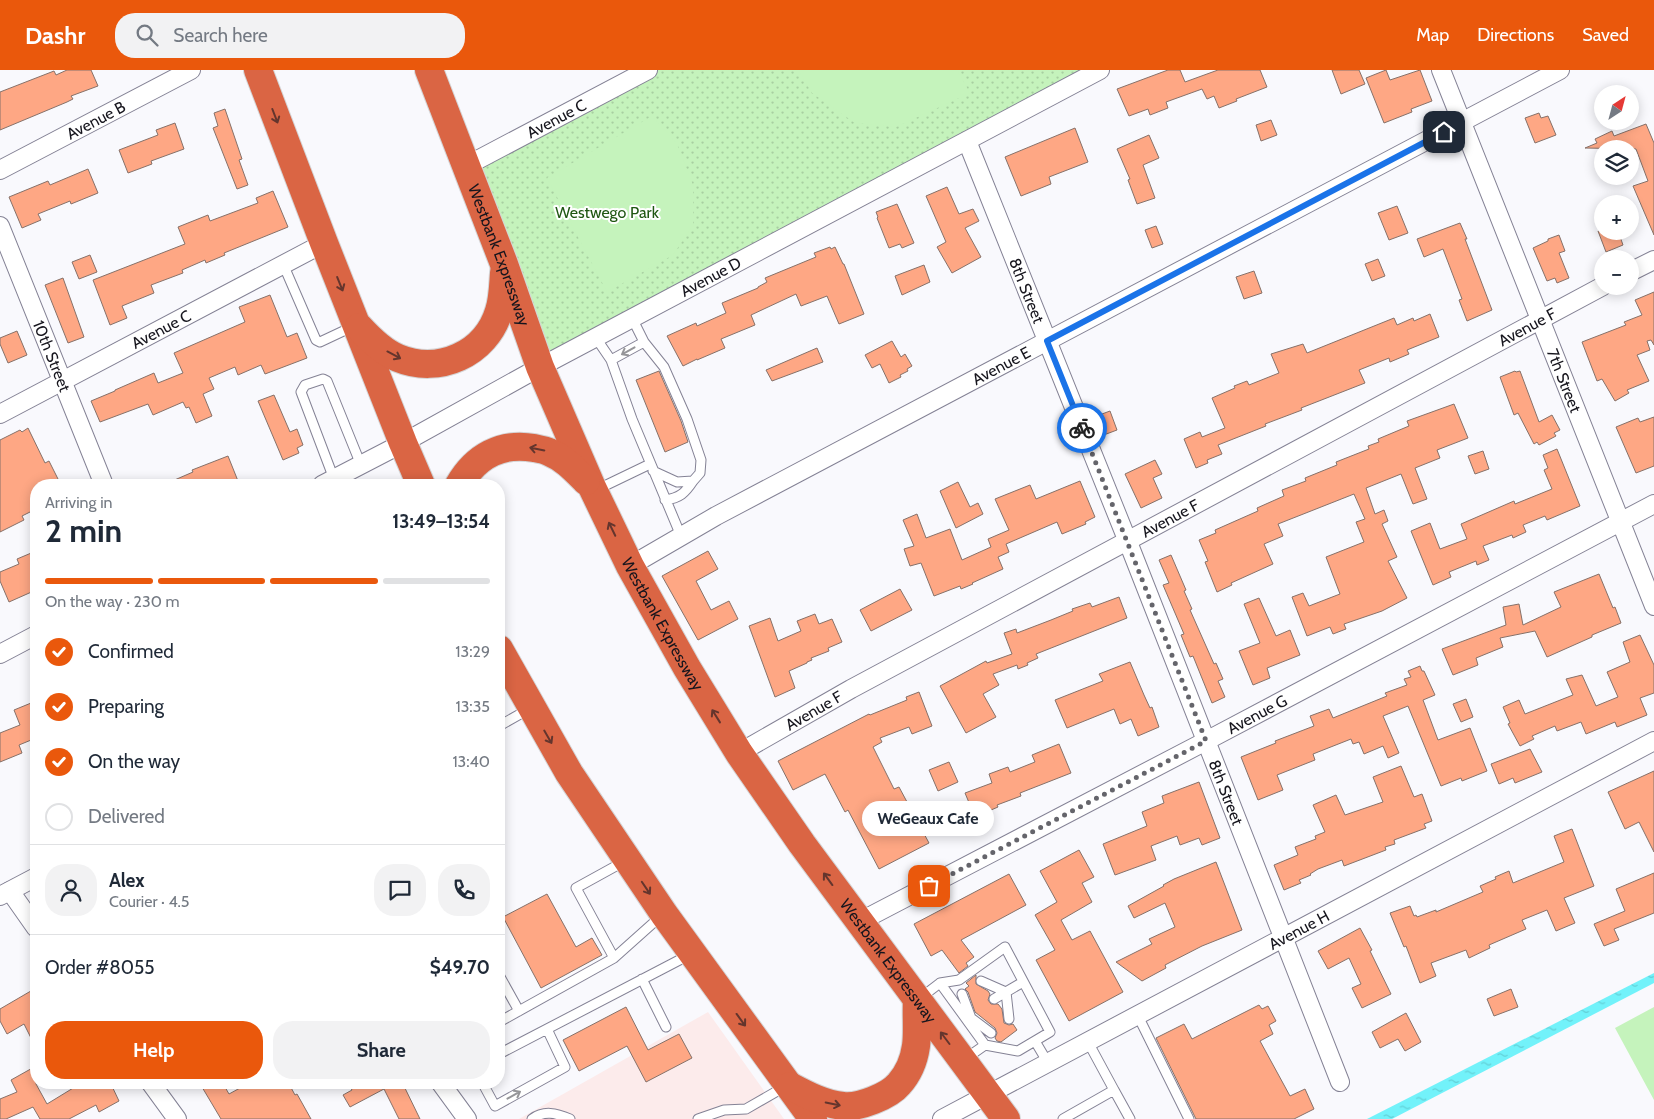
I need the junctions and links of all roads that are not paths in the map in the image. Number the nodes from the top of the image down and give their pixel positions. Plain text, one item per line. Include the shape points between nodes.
1 (191, 70) edge
2 (258, 70) edge
3 (430, 70) edge
4 (648, 70) edge
5 (1100, 70) edge
6 (1441, 70) edge
7 (1560, 70) edge
8 (1462, 123) junction
9 (967, 141) junction
10 (466, 166) junction
11 (0, 170) edge
12 (0, 226) edge
13 (324, 243) junction
14 (1654, 260) edge
15 (283, 264) junction
16 (504, 264) junction
17 (1639, 268) edge
18 (1594, 291) edge
19 (632, 318) junction
20 (1540, 320) junction
21 (356, 325) junction
22 (596, 338) junction
23 (1047, 341) junction
24 (644, 342) junction
25 (611, 360) junction
26 (540, 367) junction
27 (62, 381) junction
28 (0, 414) edge
29 (403, 443) junction
30 (361, 465) junction
31 (652, 468) junction
32 (102, 479) edge
33 (327, 479) edge
34 (334, 479) edge
35 (418, 479) edge
36 (463, 479) edge
37 (693, 481) junction
38 (592, 488) junction
39 (665, 500) junction
40 (1654, 504) edge
41 (1620, 522) junction
42 (681, 536) junction
43 (1128, 542) junction
44 (630, 566) junction
45 (1654, 606) edge
46 (30, 638) edge
47 (0, 654) edge
48 (505, 659) edge
49 (531, 708) junction
50 (505, 723) edge
51 (1206, 741) junction
52 (1654, 741) edge
53 (739, 753) junction
54 (628, 860) junction
55 (30, 880) edge
56 (5, 894) edge
57 (664, 914) junction
58 (30, 921) edge
59 (859, 922) junction
60 (1283, 939) junction
61 (693, 954) junction
62 (614, 958) junction
63 (642, 979) junction
64 (981, 981) dead end
65 (1023, 982) junction
66 (940, 983) junction
67 (505, 986) edge
68 (987, 990) dead end
69 (1006, 992) junction
70 (962, 994) dead end
71 (994, 999) dead end
72 (917, 1000) junction
73 (968, 1003) dead end
74 (1002, 1010) dead end
75 (519, 1011) junction
76 (1138, 1016) junction
77 (971, 1017) junction
78 (505, 1019) edge
79 (1009, 1019) dead end
80 (984, 1024) dead end
81 (666, 1027) dead end
82 (546, 1029) junction
83 (991, 1033) dead end
84 (1035, 1041) junction
85 (1088, 1042) junction
86 (985, 1045) junction
87 (505, 1051) edge
88 (962, 1061) junction
89 (1048, 1063) junction
90 (1340, 1082) dead end
91 (789, 1085) junction
92 (155, 1089) edge
93 (445, 1089) edge
94 (486, 1089) edge
95 (1114, 1090) junction
96 (988, 1095) junction
97 (746, 1109) junction
98 (177, 1119) edge
99 (467, 1119) edge
100 (532, 1119) edge
101 (570, 1119) edge
102 (698, 1119) edge
103 (744, 1119) edge
104 (813, 1119) edge
105 (942, 1119) edge
106 (1006, 1119) edge
107 (1064, 1119) edge
108 (1130, 1119) edge
109 (1189, 1119) edge

1 - 11 street, Avenue B
2 -> 13 highway
3 - 10 highway, Westbank Expressway
4 - 10 street, Avenue C
5 - 9 street, Avenue D
6 - 8 street, 7th Street
7 - 8 street, Avenue E
8 - 20 street, 7th Street
8 - 23 street, Avenue E
9 - 19 street, Avenue D
9 - 23 street, 8th Street
10 - 16 highway, Westbank Expressway
12 - 27 street, 10th Street
13 - 15 street, Avenue C
13 -> 21 highway
14 - 17 street
15 - 21 lane via 316,340 320,342
15 - 27 street, Avenue C
21 -> 16 highway via 397,358 418,364 457,359 471,351 493,326 502,298
16 - 26 highway, Westbank Expressway
18 - 20 street, Avenue F
19 - 22 street, Avenue D
19 - 24 lane
20 - 41 street, 7th Street
20 - 43 street, Avenue F
21 - 29 highway
22 - 25 lane
22 - 26 street, Avenue D
23 - 42 street, Avenue E
23 - 43 street, 8th Street
24 -> 25 lane
24 - 37 lane via 664,367 687,419 701,460 700,473
25 - 31 lane
26 - 29 street, Avenue D
26 - 38 highway, Westbank Expressway
27 - 28 street, Avenue C
27 - 32 street, 10th Street
29 - 30 street, Avenue D
29 - 35 highway
30 - 33 lane via 326,381 323,379 305,385 301,392
30 - 34 street, Avenue D
31 - 37 lane via 677,482
31 - 38 lane
31 - 39 lane
38 -> 36 highway via 567,463 549,451 524,446 490,453 474,464
37 - 39 lane via 680,497
44 -> 38 highway, Westbank Expressway
39 - 42 lane
40 - 41 street, Avenue G
41 - 45 street, 7th Street
41 - 51 street, Avenue G
42 - 44 street, Avenue E
43 - 51 street, 8th Street
43 - 53 street, Avenue F via 851,689
53 -> 44 highway, Westbank Expressway via 686,668
46 - 47 street
48 - 49 highway
49 - 50 lane
49 -> 54 highway via 569,773
51 - 59 street, Avenue G
51 - 60 street, 8th Street
52 - 60 street, Avenue H
59 -> 53 highway, Westbank Expressway
54 -> 57 highway
54 - 62 lane via 576,888
55 - 56 street
56 - 58 street
57 - 61 highway
57 - 62 lane
59 - 72 highway, Westbank Expressway
60 - 76 street, Avenue H
60 - 90 street, 8th Street
61 - 63 lane
61 -> 91 highway
62 - 75 lane
63 - 81 lane
63 - 82 lane
64 - 69 lane
65 - 66 lane via 1005,947 959,980
65 - 69 lane
65 - 84 lane via 1050,1032
66 - 72 lane
66 - 77 lane
67 - 75 lane
68 - 69 lane
69 - 71 lane
69 - 74 lane
69 - 79 lane
70 - 77 lane
88 -> 72 highway, Westbank Expressway
91 -> 72 highway via 808,1096 845,1106 865,1103 898,1086 910,1068 916,1046
73 - 77 lane
75 - 78 lane
76 - 85 street, Avenue H
76 - 109 lane
77 - 80 lane
77 - 83 lane
77 - 86 lane
82 - 87 lane
94 -> 82 lane via 495,1106 565,1067
84 - 86 lane via 1018,1051
84 - 89 lane
85 - 89 street, Avenue H
85 - 95 lane
86 - 88 lane
88 - 96 highway, Westbank Expressway
89 - 96 street, Avenue H
91 - 97 lane
91 - 104 highway
92 - 98 street
93 - 99 street
95 - 107 lane
95 - 108 lane
96 - 105 street, Avenue H
96 - 106 highway, Westbank Expressway
97 - 102 lane via 724,1110
97 - 103 lane
100 - 101 lane via 546,1112

